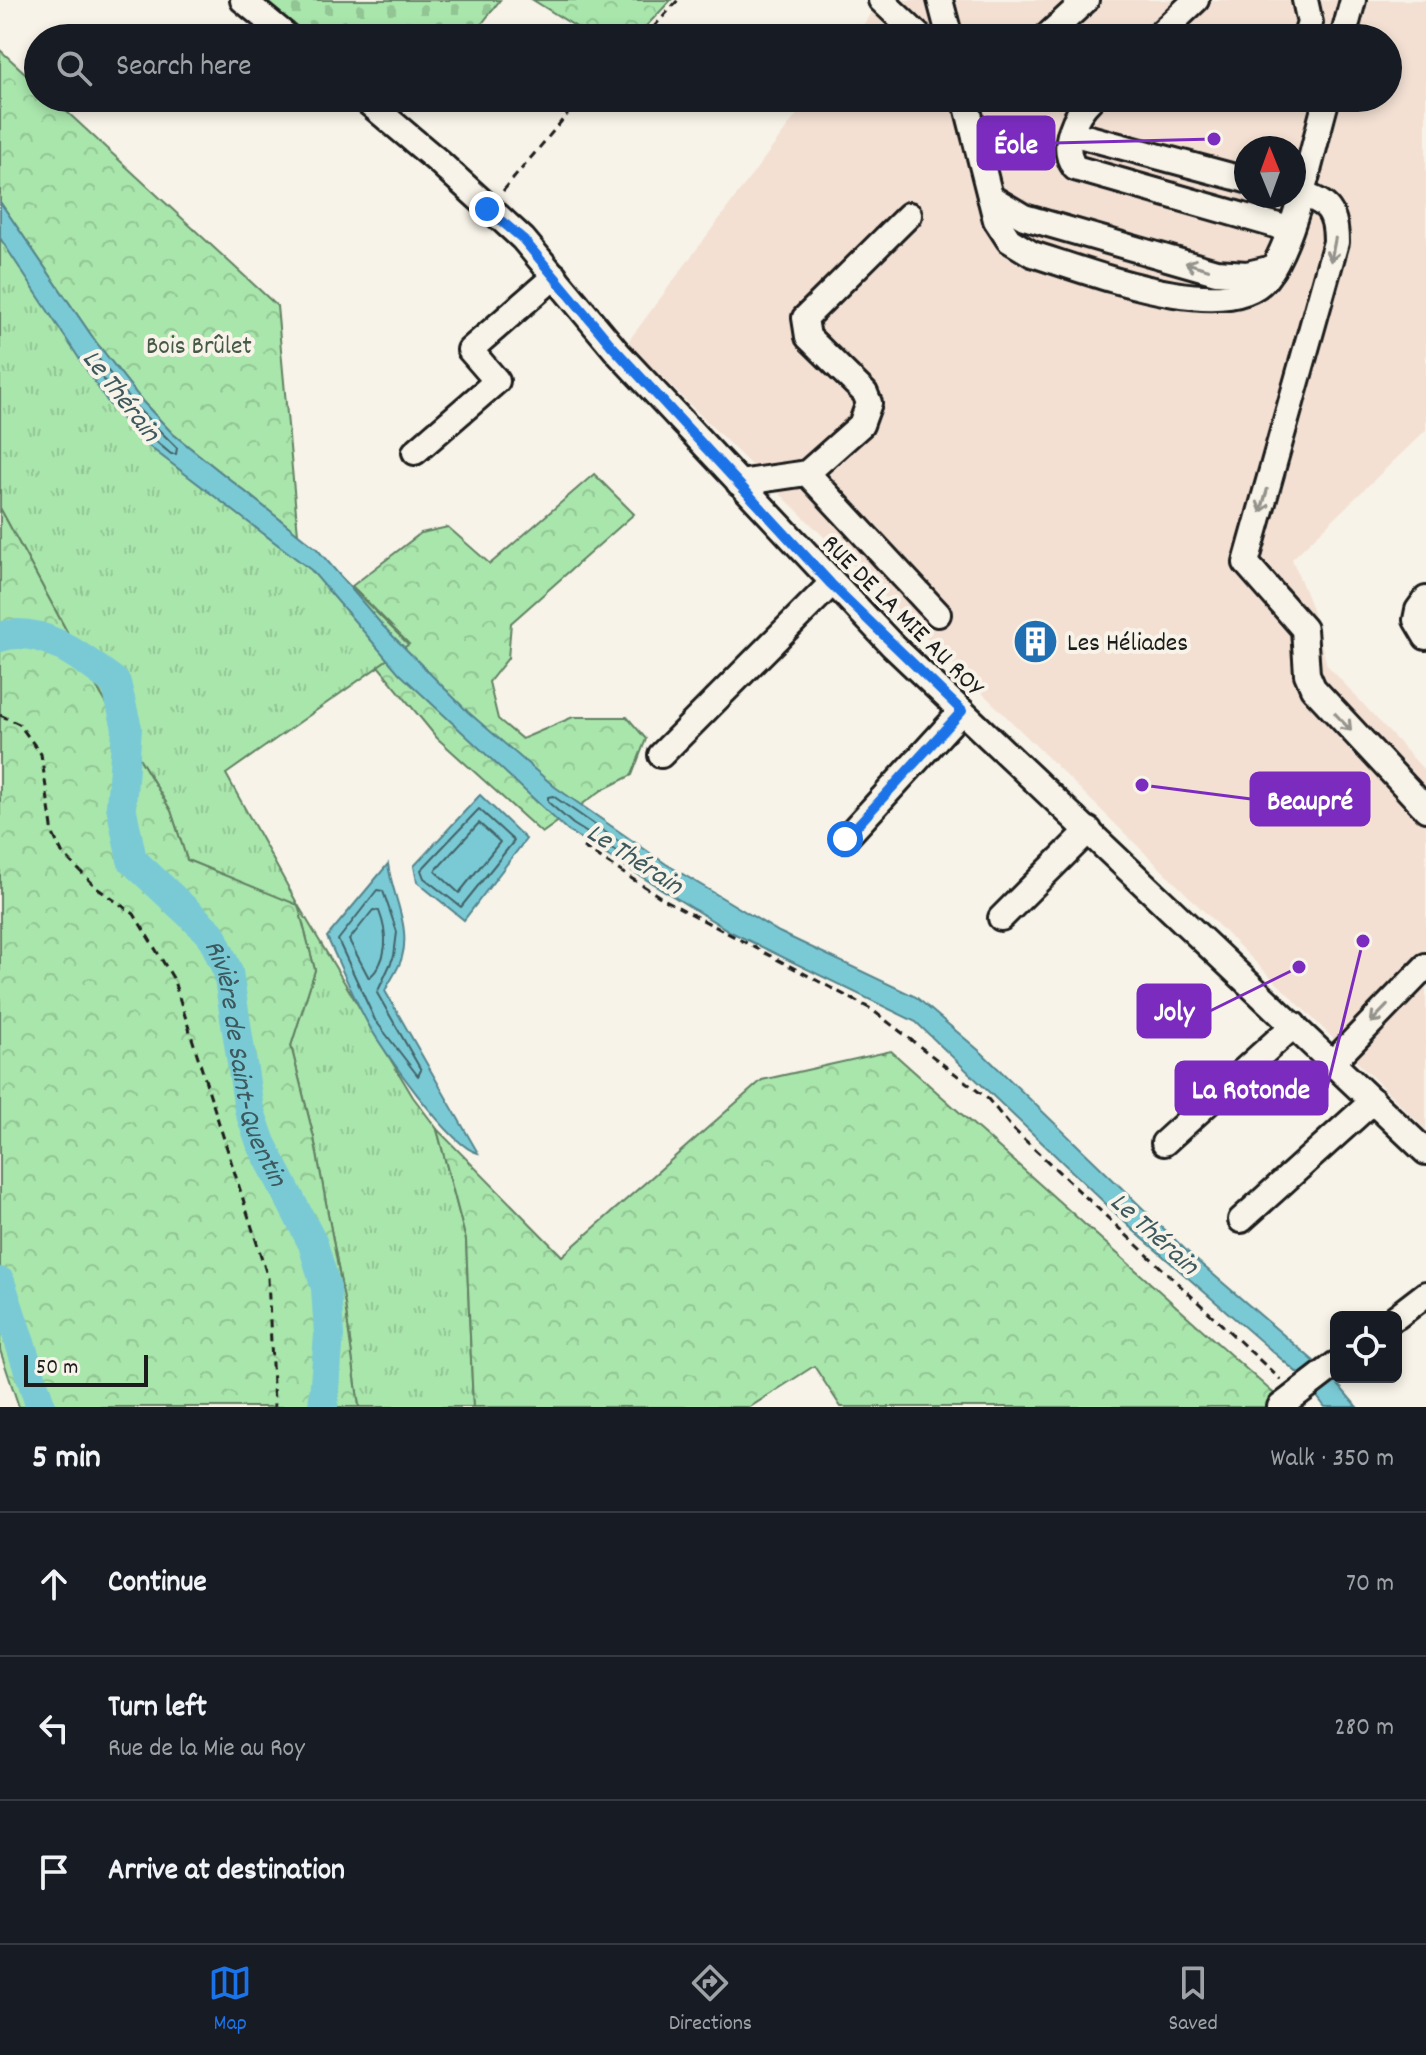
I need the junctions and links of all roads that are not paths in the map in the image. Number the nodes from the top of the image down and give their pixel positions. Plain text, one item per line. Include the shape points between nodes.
1 (243, 0) edge
2 (881, 0) edge
3 (940, 0) edge
4 (1086, 0) edge
5 (1196, 0) edge
6 (1305, 0) edge
7 (1353, 0) edge
8 (272, 24) edge
9 (906, 24) edge
10 (946, 24) edge
11 (1060, 24) edge
12 (1171, 24) edge
13 (1310, 24) edge
14 (1347, 24) edge
15 (380, 112) edge
16 (973, 112) edge
17 (1079, 112) edge
18 (1323, 112) edge
19 (1071, 133) junction
20 (1306, 164) edge
21 (1234, 177) edge
22 (990, 197) junction
23 (1306, 197) edge
24 (1294, 208) edge
25 (909, 215) dead end
26 (1289, 229) junction
27 (1273, 268) junction
28 (555, 276) junction
29 (415, 452) dead end
30 (807, 473) junction
31 (739, 483) junction
32 (831, 584) junction
33 (1426, 599) edge
34 (938, 614) dead end
35 (1426, 637) edge
36 (962, 711) junction
37 (661, 755) dead end
38 (1426, 809) edge
39 (1089, 830) junction
40 (845, 839) dead end
41 (1001, 918) dead end
42 (1426, 966) edge
43 (1294, 1025) junction
44 (1333, 1062) junction
45 (1373, 1101) junction
46 (1164, 1143) dead end
47 (1426, 1152) edge
48 (1241, 1220) dead end
49 (1426, 1294) edge
50 (1402, 1312) edge
51 (1330, 1369) edge
52 (1293, 1397) edge

1 - 8 street
2 - 9 street
3 - 10 street
4 - 11 street
5 - 12 street
6 - 13 street
7 - 14 street
15 - 28 street, RUE DE LA MIE AU ROY via 523,239
16 - 22 street
17 - 19 street
18 - 20 street
19 - 21 street
19 - 26 street via 1069,157 1081,172
27 -> 22 street via 1247,274 1216,272 1024,217
22 - 27 street via 1001,231 1022,250 1192,298 1243,293 1259,285
23 -> 38 street via 1329,208 1336,219 1336,242 1246,563 1304,629 1313,688
24 - 26 street
25 - 30 street via 805,318 808,337 869,403 861,425
26 - 27 street
28 - 29 street via 470,350 497,381
28 - 31 street, RUE DE LA MIE AU ROY
30 - 31 street
30 - 34 street
31 - 32 street, RUE DE LA MIE AU ROY
32 - 36 street, RUE DE LA MIE AU ROY
32 - 37 street
33 - 35 street via 1416,620
36 - 39 street, RUE DE LA MIE AU ROY
36 - 40 street
39 - 41 street
39 - 43 street, RUE DE LA MIE AU ROY
42 -> 44 street
43 - 44 street, RUE DE LA MIE AU ROY
43 - 46 street
44 - 45 street, RUE DE LA MIE AU ROY
45 - 47 street, RUE DE LA MIE AU ROY
45 - 48 street
49 - 50 street
51 - 52 street

